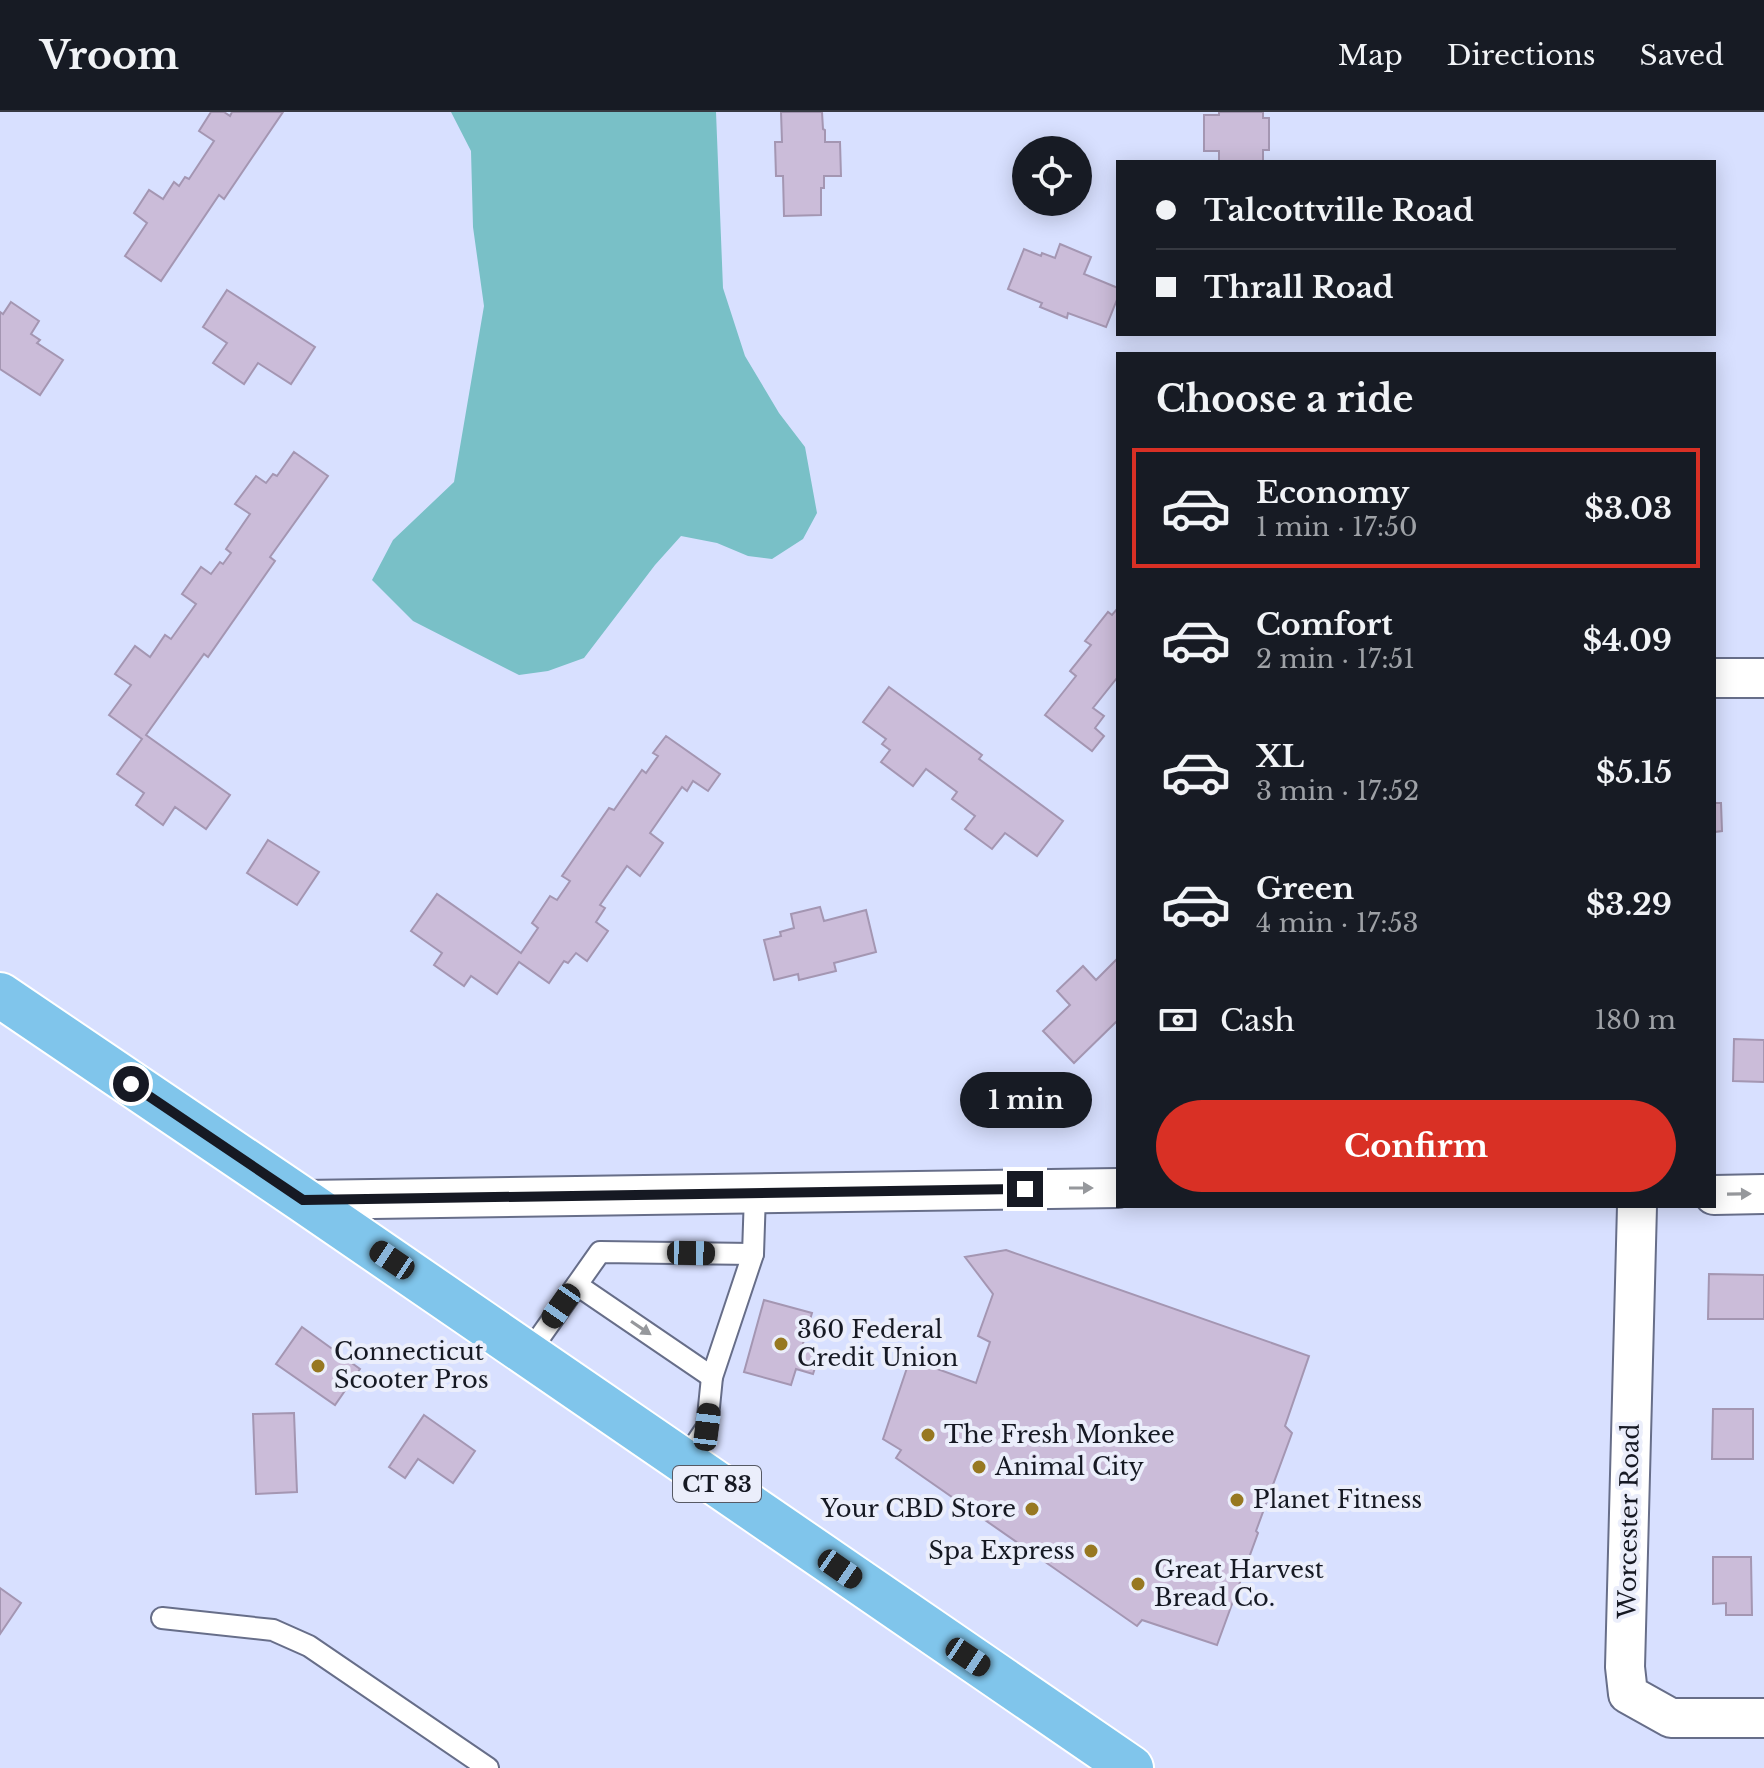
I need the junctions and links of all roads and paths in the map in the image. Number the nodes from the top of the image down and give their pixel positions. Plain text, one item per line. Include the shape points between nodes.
1 (1716, 678) edge
2 (1764, 678) edge
3 (0, 995) edge
4 (1116, 1188) edge
5 (755, 1194) junction
6 (1764, 1194) edge
7 (1716, 1195) edge
8 (303, 1200) junction
9 (1637, 1208) edge
10 (753, 1254) junction
11 (577, 1285) junction
12 (528, 1354) junction
13 (712, 1377) junction
14 (684, 1461) junction
15 (162, 1618) dead end
16 (1764, 1718) edge
17 (488, 1768) edge
18 (1131, 1768) edge

1 - 2 street
3 - 8 main road, CT 83
5 -> 4 street
5 - 8 street
5 - 10 lane
7 -> 6 street
8 - 12 main road, CT 83
9 - 16 street, Worcester Road via 1628,1694 1671,1718
10 - 11 lane via 600,1252
10 - 13 lane
11 - 12 lane
11 -> 13 lane
12 - 14 main road, CT 83
13 - 14 lane via 707,1427
14 - 18 main road, CT 83
15 - 17 lane via 273,1630 309,1646

